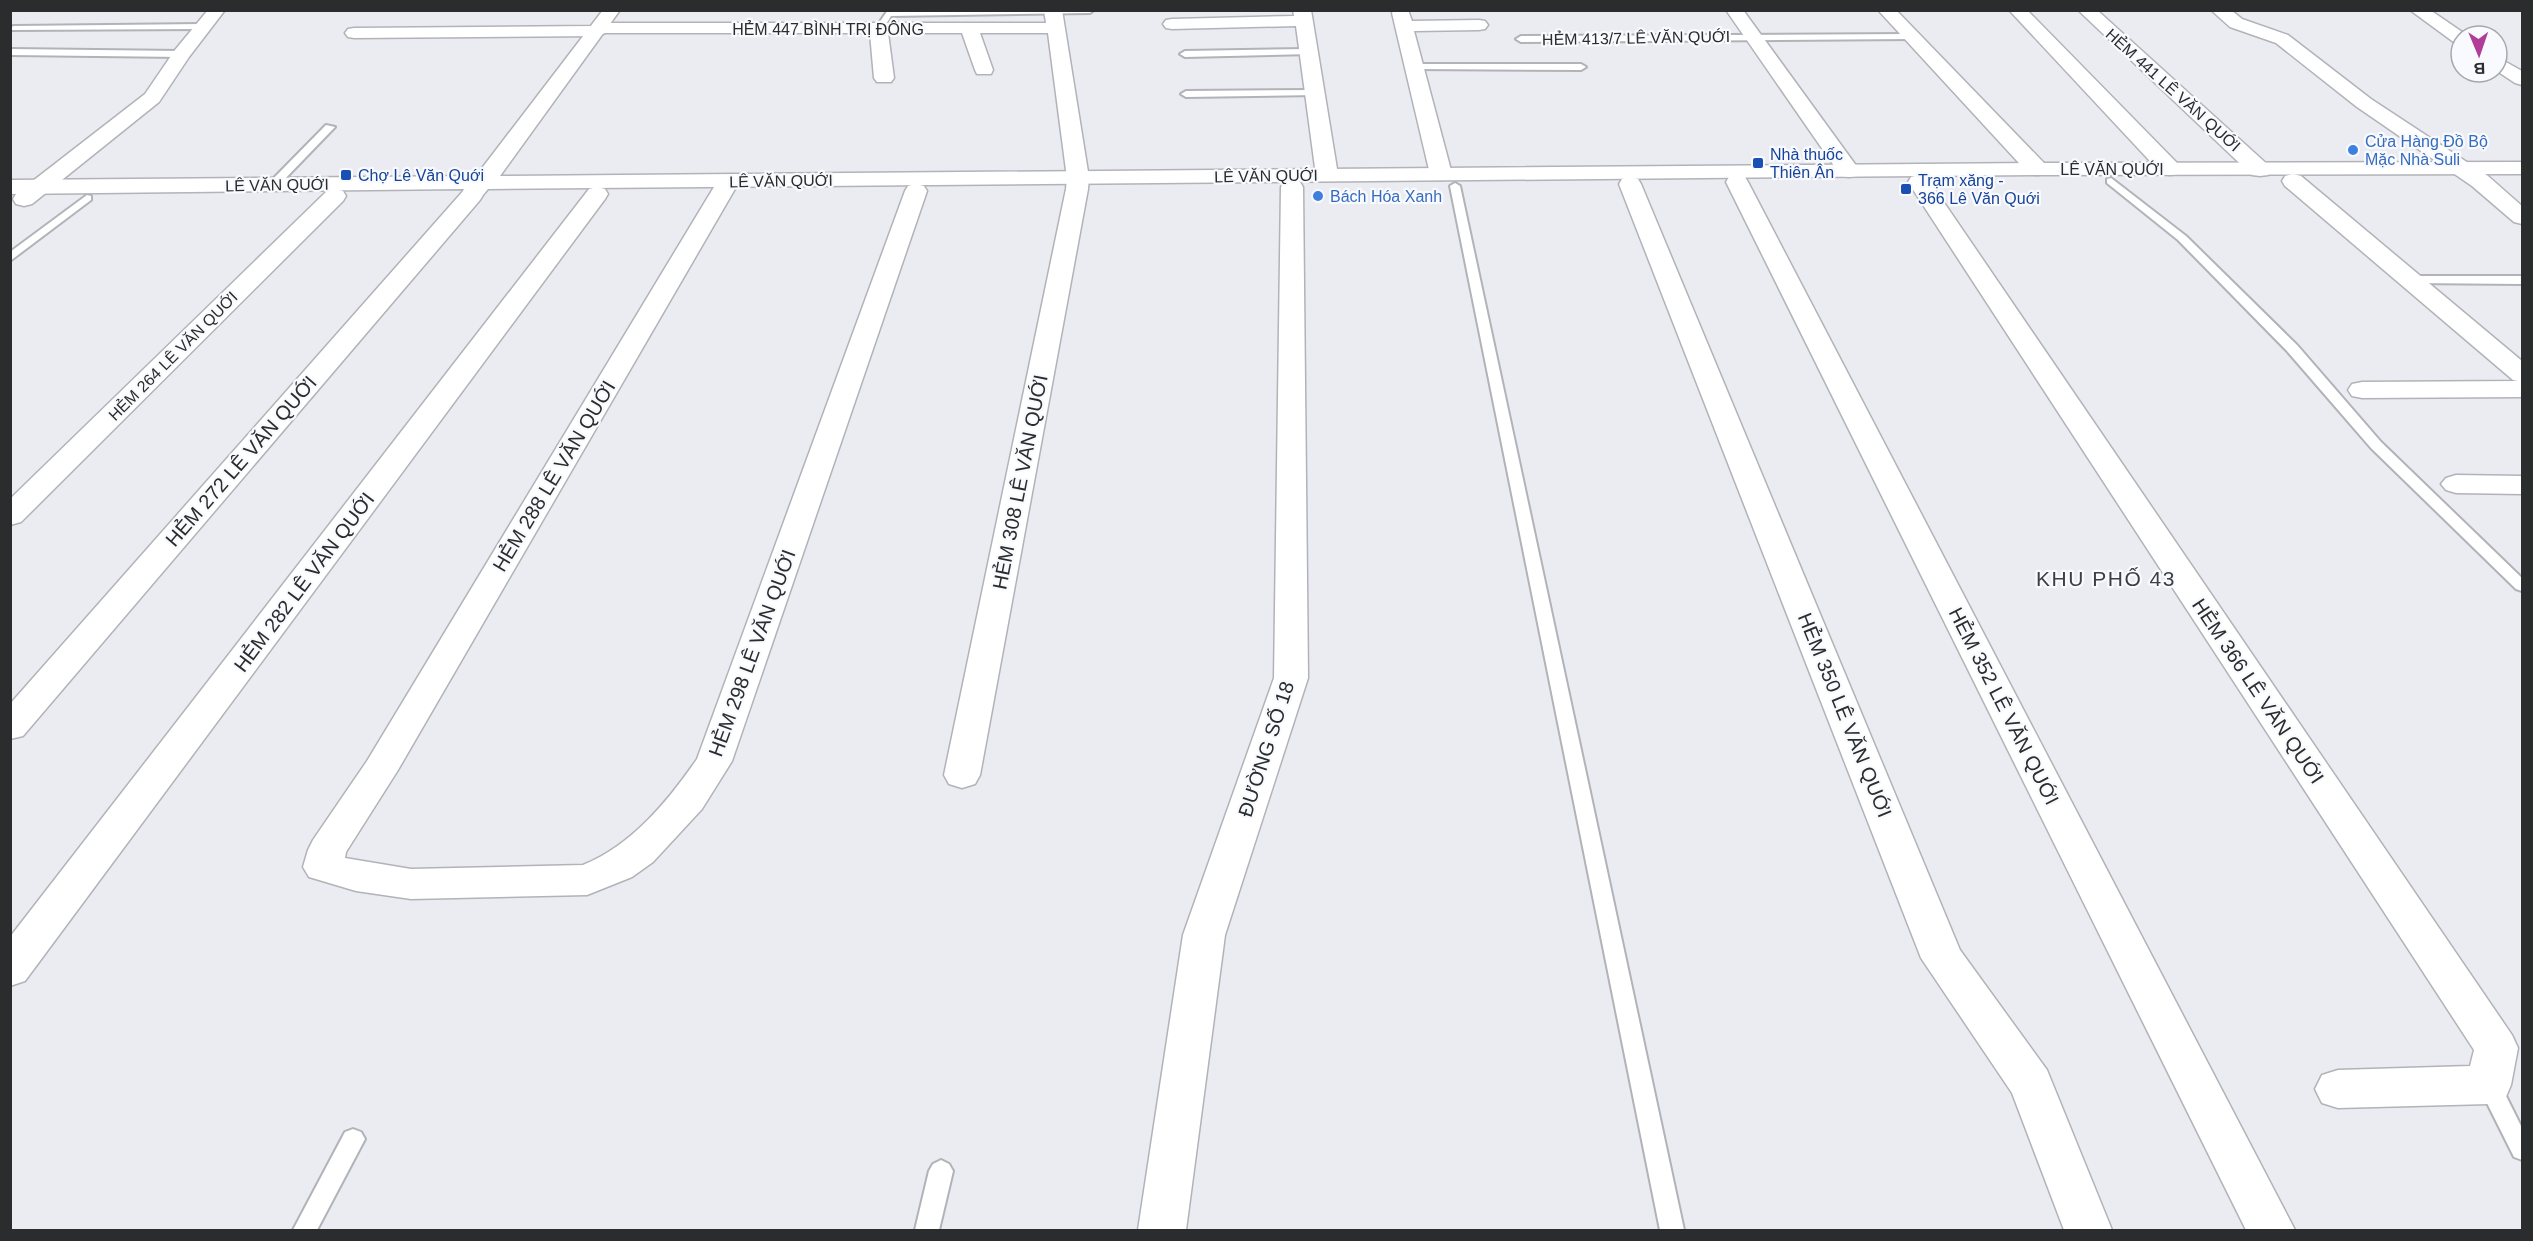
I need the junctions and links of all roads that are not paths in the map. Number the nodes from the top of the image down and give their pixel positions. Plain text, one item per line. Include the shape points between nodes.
1 (217, 10) edge
2 (612, 10) edge
3 (1090, 10) edge
4 (1734, 10) edge
5 (1886, 10) edge
6 (2017, 10) edge
7 (2086, 10) edge
8 (2219, 10) edge
9 (2418, 10) edge
10 (1302, 16) edge
11 (1054, 17) edge
12 (1172, 24) dead end
13 (1479, 25) dead end
14 (202, 27) junction
15 (14, 29) dead end
16 (599, 29) junction
17 (879, 29) junction
18 (970, 29) junction
19 (2449, 31) edge
20 (354, 33) dead end
21 (1751, 36) junction
22 (1910, 37) junction
23 (1521, 39) dead end
24 (10, 52) edge
25 (1308, 52) junction
26 (182, 54) junction
27 (1185, 54) dead end
28 (1416, 67) junction
29 (1581, 67) dead end
30 (984, 70) dead end
31 (2509, 71) edge
32 (884, 78) dead end
33 (2523, 80) edge
34 (1315, 93) junction
35 (1186, 94) dead end
36 (330, 127) dead end
37 (2460, 168) junction
38 (2523, 168) edge
39 (2037, 169) junction
40 (2170, 169) junction
41 (2260, 170) junction
42 (1849, 171) junction
43 (1328, 175) junction
44 (2105, 175) junction
45 (1628, 178) junction
46 (1448, 180) junction
47 (2294, 181) junction
48 (2480, 181) junction
49 (2523, 181) edge
50 (1737, 182) junction
51 (1919, 182) junction
52 (1078, 184) junction
53 (273, 185) junction
54 (725, 187) junction
55 (1292, 187) junction
56 (478, 189) junction
57 (916, 191) junction
58 (21, 193) edge
59 (597, 194) junction
60 (335, 196) junction
61 (87, 198) junction
62 (2523, 217) edge
63 (10, 258) edge
64 (2412, 280) junction
65 (2523, 280) edge
66 (2523, 374) edge
67 (2523, 388) edge
68 (2362, 390) dead end
69 (2456, 484) dead end
70 (2523, 485) edge
71 (10, 516) edge
72 (2523, 586) edge
73 (10, 727) edge
74 (380, 771) joint
75 (962, 776) dead end
76 (10, 969) edge
77 (2489, 1085) junction
78 (2338, 1089) dead end
79 (353, 1139) dead end
80 (2523, 1150) edge
81 (941, 1171) dead end
82 (305, 1230) edge
83 (927, 1230) edge
84 (1162, 1230) edge
85 (1672, 1230) edge
86 (2088, 1230) edge
87 (2271, 1230) edge

1 - 14 street
2 - 16 street, HẺM 272 LÊ VĂN QUỚI
3 - 11 lane
4 - 21 street
5 - 22 street
6 - 40 street
7 - 41 street, HẺM 441 LÊ VĂN QUỚI
8 - 37 street via 2236,23 2282,39 2364,103
9 - 19 street
10 - 12 street
10 - 25 street
11 - 17 lane via 888,14
11 - 18 street, HẺM 447 BÌNH TRỊ ĐÔNG
11 - 52 street, HẺM 308 LÊ VĂN QUỚI
13 - 28 street via 1403,20
14 - 15 lane
14 - 26 street
16 - 17 street, HẺM 447 BÌNH TRỊ ĐÔNG
16 - 20 street, HẺM 447 BÌNH TRỊ ĐÔNG
16 - 56 street, HẺM 272 LÊ VĂN QUỚI
17 - 18 street, HẺM 447 BÌNH TRỊ ĐÔNG
17 - 32 street
18 - 30 street
21 - 22 lane, HẺM 413/7 LÊ VĂN QUỚI
21 - 23 lane, HẺM 413/7 LÊ VĂN QUỚI
21 - 42 street
22 - 39 street
24 - 26 lane
25 - 27 lane
25 - 34 street
26 - 58 street via 152,98
28 - 29 lane
28 - 46 street
31 - 33 street
34 - 35 lane
34 - 43 street
36 - 53 lane
37 - 38 street, LÊ VĂN QUỚI
37 - 41 street, LÊ VĂN QUỚI
37 - 48 street
39 - 42 street, LÊ VĂN QUỚI
39 - 44 street, LÊ VĂN QUỚI
40 - 41 street, LÊ VĂN QUỚI
40 - 44 street, LÊ VĂN QUỚI
42 - 45 street, LÊ VĂN QUỚI
43 - 46 street, LÊ VĂN QUỚI
43 - 52 street, LÊ VĂN QUỚI
44 - 47 street, LÊ VĂN QUỚI
44 - 51 street, LÊ VĂN QUỚI
44 - 72 lane via 2182,238 2292,348 2376,445
45 - 46 street, LÊ VĂN QUỚI
45 - 50 street, LÊ VĂN QUỚI
45 - 86 street, HẺM 350 LÊ VĂN QUỚI via 1942,958 2031,1084
46 - 55 street, LÊ VĂN QUỚI
46 - 85 lane
47 - 48 street, LÊ VĂN QUỚI
47 - 64 street
48 - 49 street, LÊ VĂN QUỚI
48 - 62 street
50 - 51 street, LÊ VĂN QUỚI
50 - 87 street, HẺM 352 LÊ VĂN QUỚI
51 - 77 street, HẺM 366 LÊ VĂN QUỚI via 2496,1048
52 - 54 street, LÊ VĂN QUỚI
52 - 55 street, LÊ VĂN QUỚI
52 - 57 street, LÊ VĂN QUỚI
52 - 75 street, HẺM 308 LÊ VĂN QUỚI
53 - 56 street, LÊ VĂN QUỚI
53 - 58 street, LÊ VĂN QUỚI
54 - 56 street, LÊ VĂN QUỚI
54 - 57 street, LÊ VĂN QUỚI
54 - 59 street, LÊ VĂN QUỚI
54 - 74 street, HẺM 288 LÊ VĂN QUỚI
55 - 84 street, ĐƯỜNG SỐ 18 via 1291,678 1204,935
56 - 59 street, LÊ VĂN QUỚI
56 - 60 street, LÊ VĂN QUỚI
56 - 73 street, HẺM 272 LÊ VĂN QUỚI
57 - 74 street, HẺM 298 LÊ VĂN QUỚI via 714,761 690,799 639,852 618,867 587,880 411,884 323,867 327,850
58 - 61 street, LÊ VĂN QUỚI
59 - 76 street, HẺM 282 LÊ VĂN QUỚI
60 - 61 street, LÊ VĂN QUỚI
60 - 71 street, HẺM 264 LÊ VĂN QUỚI
61 - 63 lane
64 - 65 lane
64 - 66 street
67 - 68 street
69 - 70 street
77 - 78 street
77 - 80 lane
79 - 82 lane
81 - 83 lane

